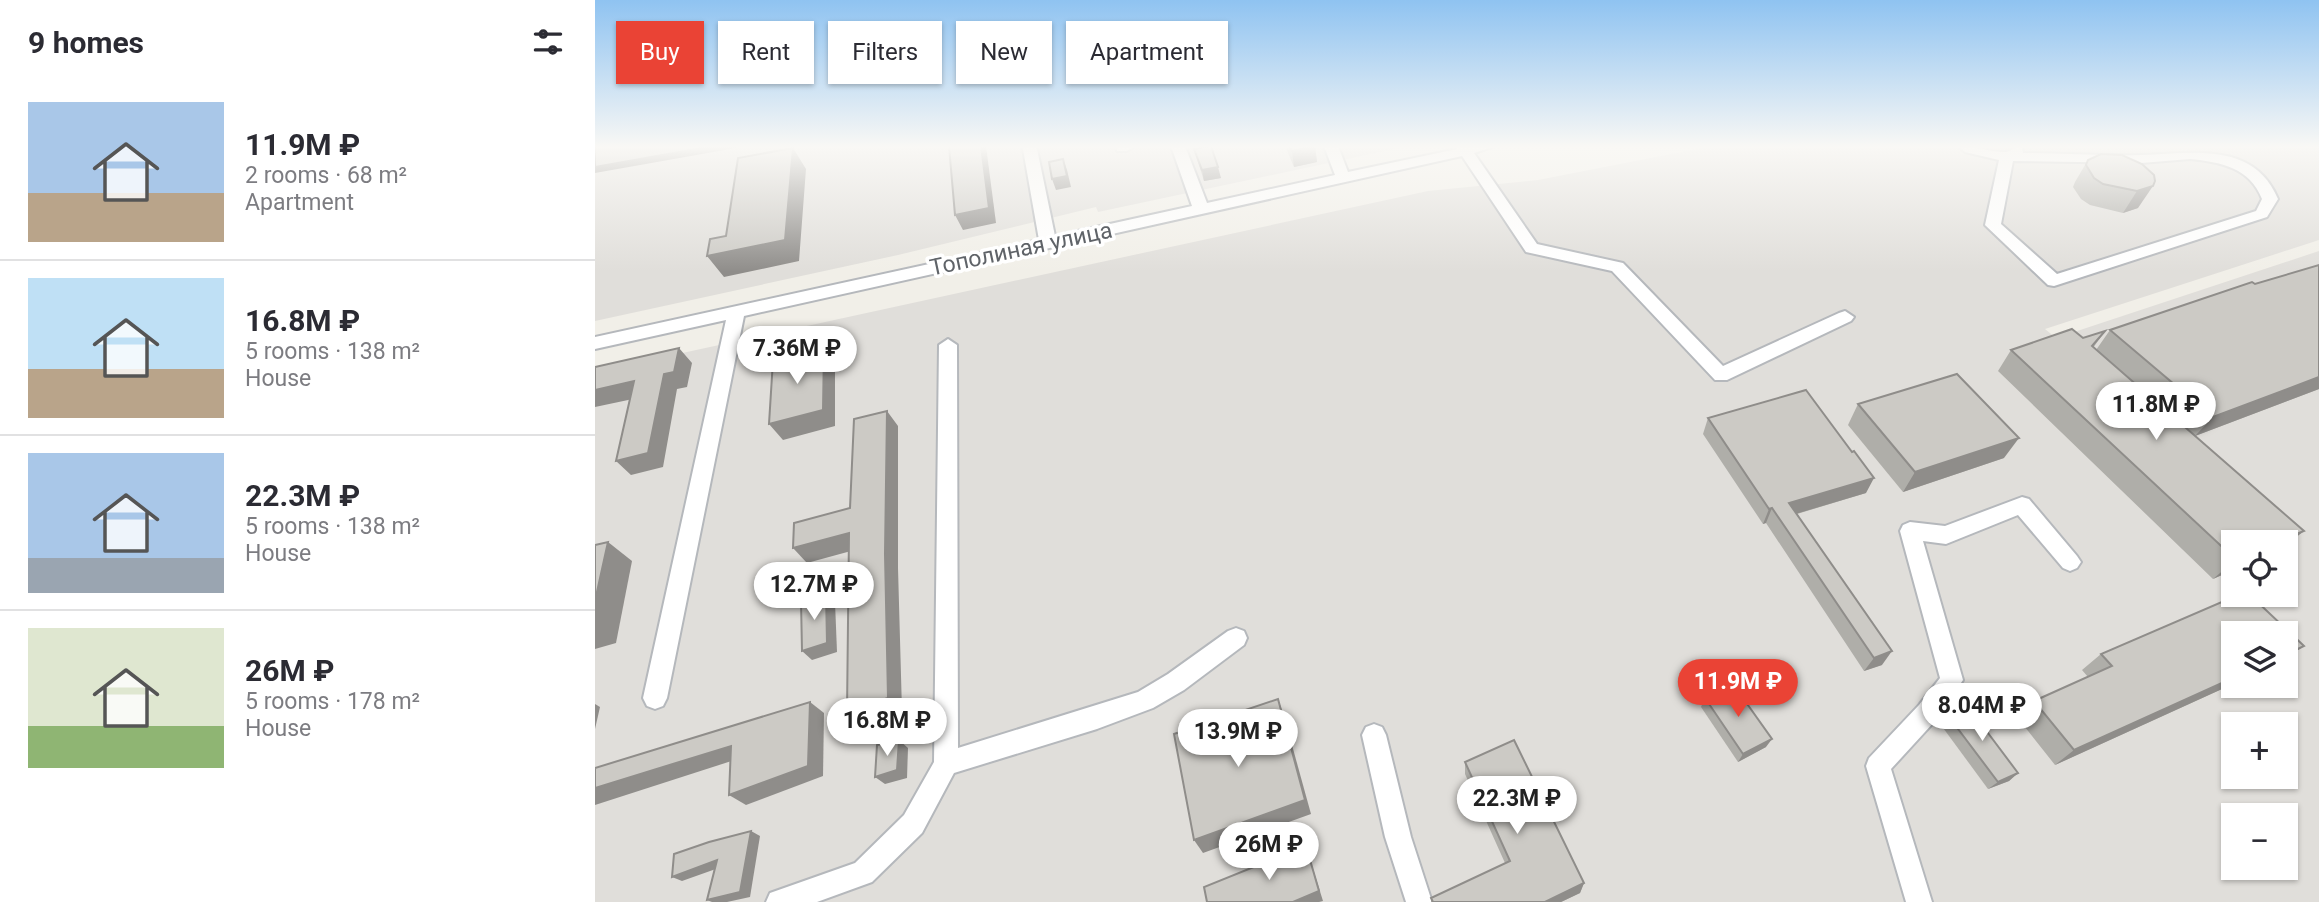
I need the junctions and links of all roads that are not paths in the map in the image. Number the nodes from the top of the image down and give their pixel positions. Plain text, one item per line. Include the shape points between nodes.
1 (1037, 188) edge
2 (1193, 188) edge
3 (1297, 188) edge
4 (1491, 188) edge
5 (2001, 188) edge
6 (2267, 188) edge
7 (1201, 209) junction
8 (1048, 243) junction
9 (736, 312) junction
10 (1845, 317) dead end
11 (595, 343) edge
12 (948, 345) dead end
13 (2070, 562) dead end
14 (1236, 638) dead end
15 (655, 698) dead end
16 (1374, 736) dead end
17 (946, 764) junction
18 (779, 902) edge
19 (1419, 902) edge
20 (1919, 902) edge

1 - 8 street
2 - 7 street
3 - 7 street, Тополиная улица
4 - 10 street via 1532,248 1617,267 1721,375
5 - 6 street via 1993,225 2054,281 2262,214 2270,199
7 - 8 street, Тополиная улица
8 - 9 street, Тополиная улица
9 - 11 street, Тополиная улица
9 - 15 street
12 - 17 street
13 - 20 street via 2022,506 1946,535 1910,531 1952,680 1878,766
14 - 17 street via 1145,700
16 - 19 street
17 - 18 street via 912,824 863,873

